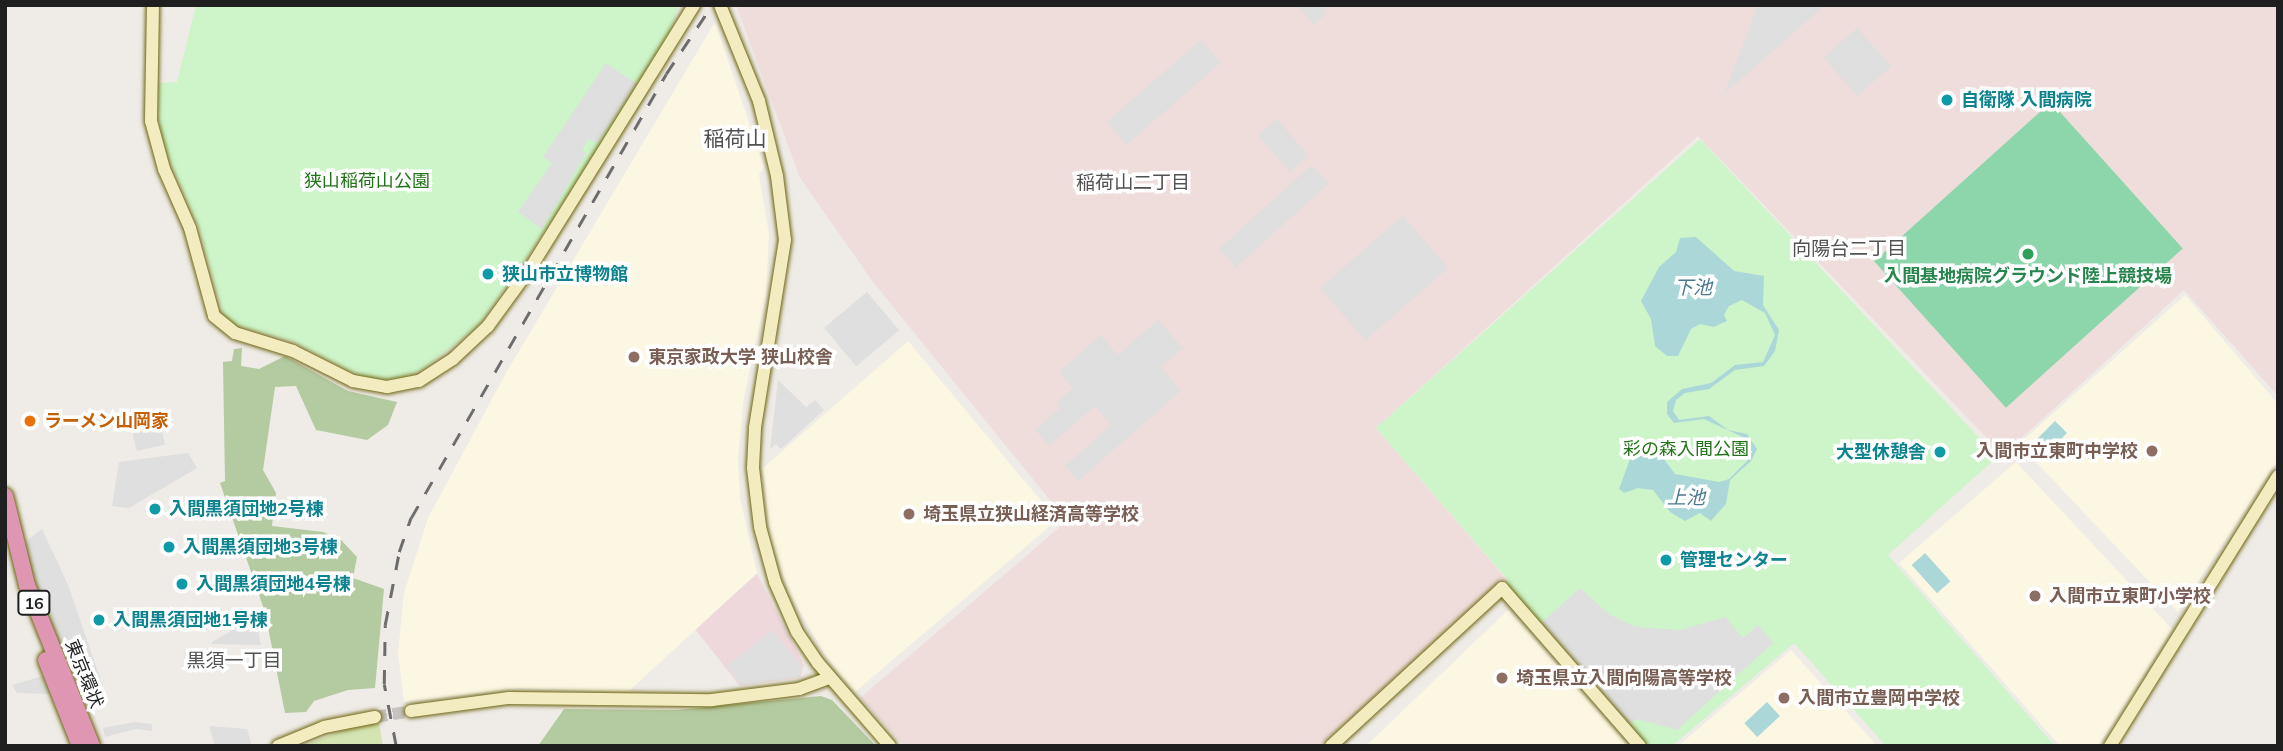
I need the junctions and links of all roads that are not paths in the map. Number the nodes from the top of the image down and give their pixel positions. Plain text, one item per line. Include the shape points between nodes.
1 (153, 5) edge
2 (694, 5) edge
3 (720, 5) edge
4 (2278, 476) edge
5 (5, 496) edge
6 (5, 548) edge
7 (830, 678) junction
8 (411, 710) tunnel mouth
9 (375, 717) tunnel mouth
10 (80, 746) edge
11 (92, 746) edge
12 (278, 746) edge
13 (890, 746) edge
14 (1331, 746) edge
15 (1640, 746) edge
16 (2110, 746) edge

1 - 2 street via 150,121 190,228 214,316 235,333 293,351 353,381 387,387 419,381 453,359 488,326 531,267
3 - 7 street via 758,101 777,176 785,240 755,428 754,495 782,602
4 - 16 street
5 - 11 highway, 東京環状 / 16 via 27,584
6 - 10 highway, 東京環状 / 16
7 - 8 street via 799,689 712,700 509,698
7 - 13 street
9 - 12 street via 324,727
14 - 15 street via 1502,588

